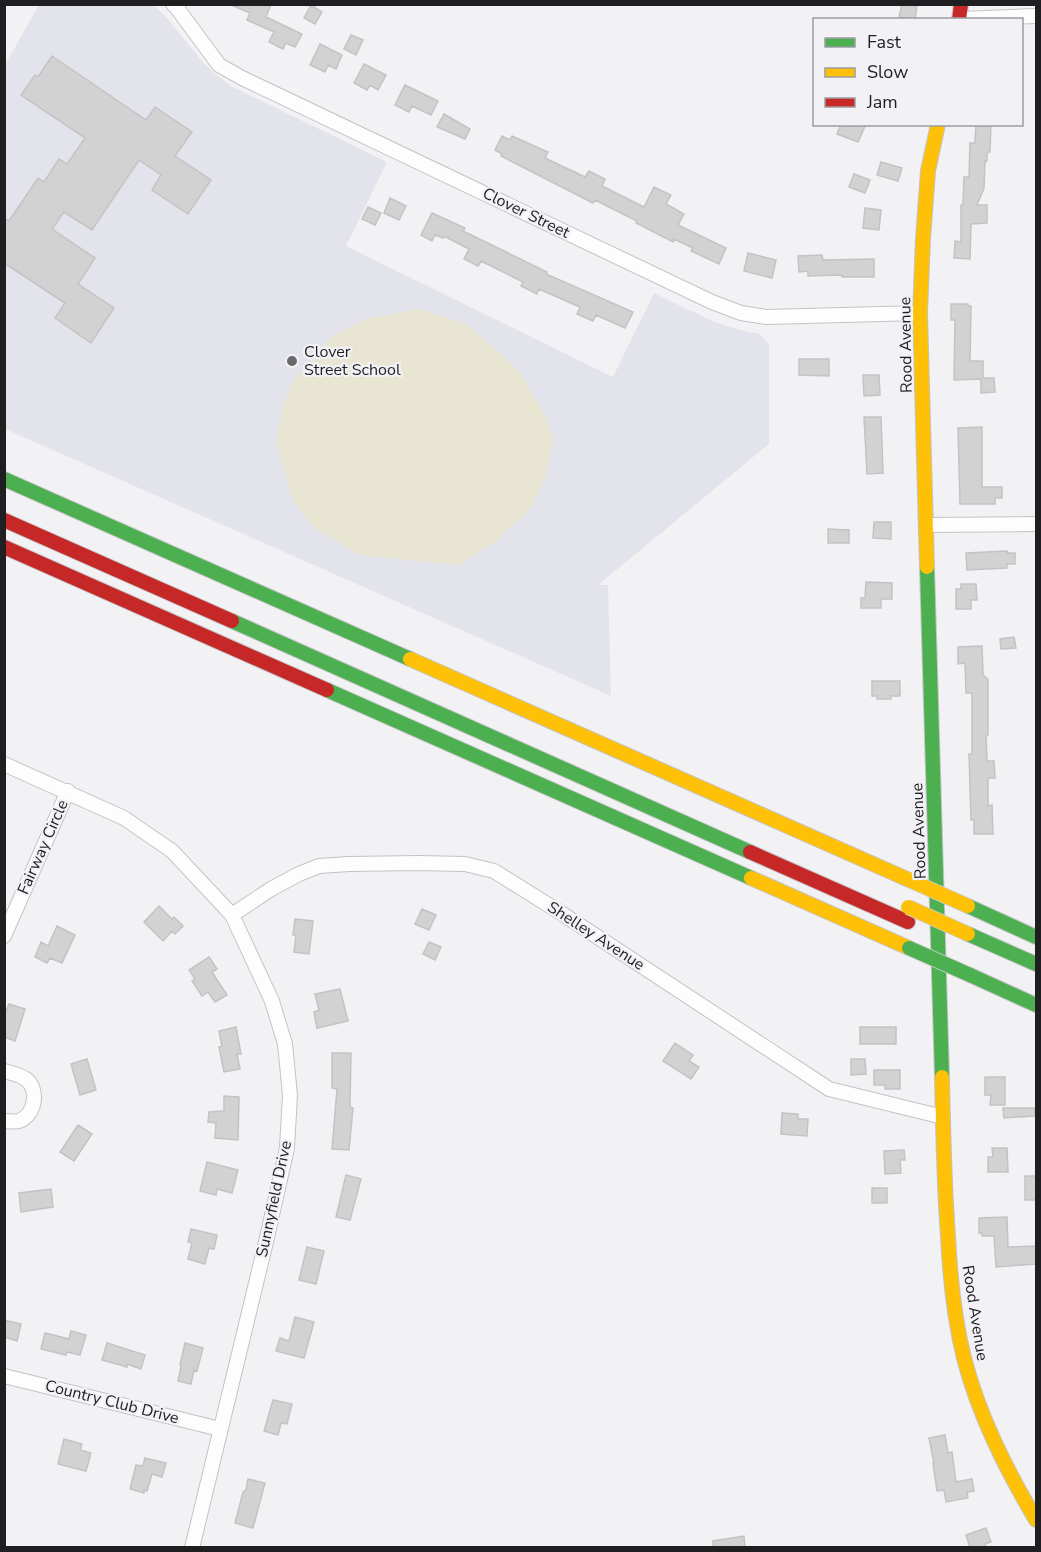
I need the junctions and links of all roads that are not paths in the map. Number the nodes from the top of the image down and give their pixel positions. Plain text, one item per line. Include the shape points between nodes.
1 (173, 4) edge
2 (959, 14) edge
3 (1036, 16) edge
4 (938, 126) edge
5 (920, 314) junction
6 (4, 479) edge
7 (4, 506) edge
8 (4, 520) edge
9 (1036, 524) edge
10 (927, 525) junction
11 (4, 547) edge
12 (4, 764) edge
13 (636, 786) dead end
14 (68, 791) junction
15 (902, 905) dead end
16 (232, 915) junction
17 (4, 936) edge
18 (1036, 937) edge
19 (1036, 964) edge
20 (1036, 978) edge
21 (1036, 1005) edge
22 (4, 1071) edge
23 (943, 1117) junction
24 (4, 1121) edge
25 (4, 1376) edge
26 (220, 1429) junction
27 (1036, 1520) edge
28 (192, 1548) edge

1 - 5 street, Clover Street via 219,65 242,78 712,302 766,317
2 - 3 street
4 - 5 main road, Rood Avenue via 928,171
5 - 10 main road, Rood Avenue
6 - 18 main road, bridge
7 - 13 main road
8 - 20 main road
9 - 10 street
10 - 23 main road, Rood Avenue
11 - 21 main road, bridge
12 - 14 street, Sunnyfield Drive
14 - 16 street, Sunnyfield Drive via 124,818 172,851
14 - 17 street, Fairway Circle
15 - 19 main road, bridge
16 - 23 street, Shelley Avenue via 271,889 319,866 465,864 494,871 829,1089
16 - 26 street, Sunnyfield Drive via 272,1001 285,1044 290,1095 287,1148
22 - 24 street via 25,1078 34,1093 32,1109 26,1117
23 - 27 main road, Rood Avenue via 945,1199 959,1334 974,1391 993,1439
25 - 26 street, Country Club Drive
26 - 28 street, Sunnyfield Drive

